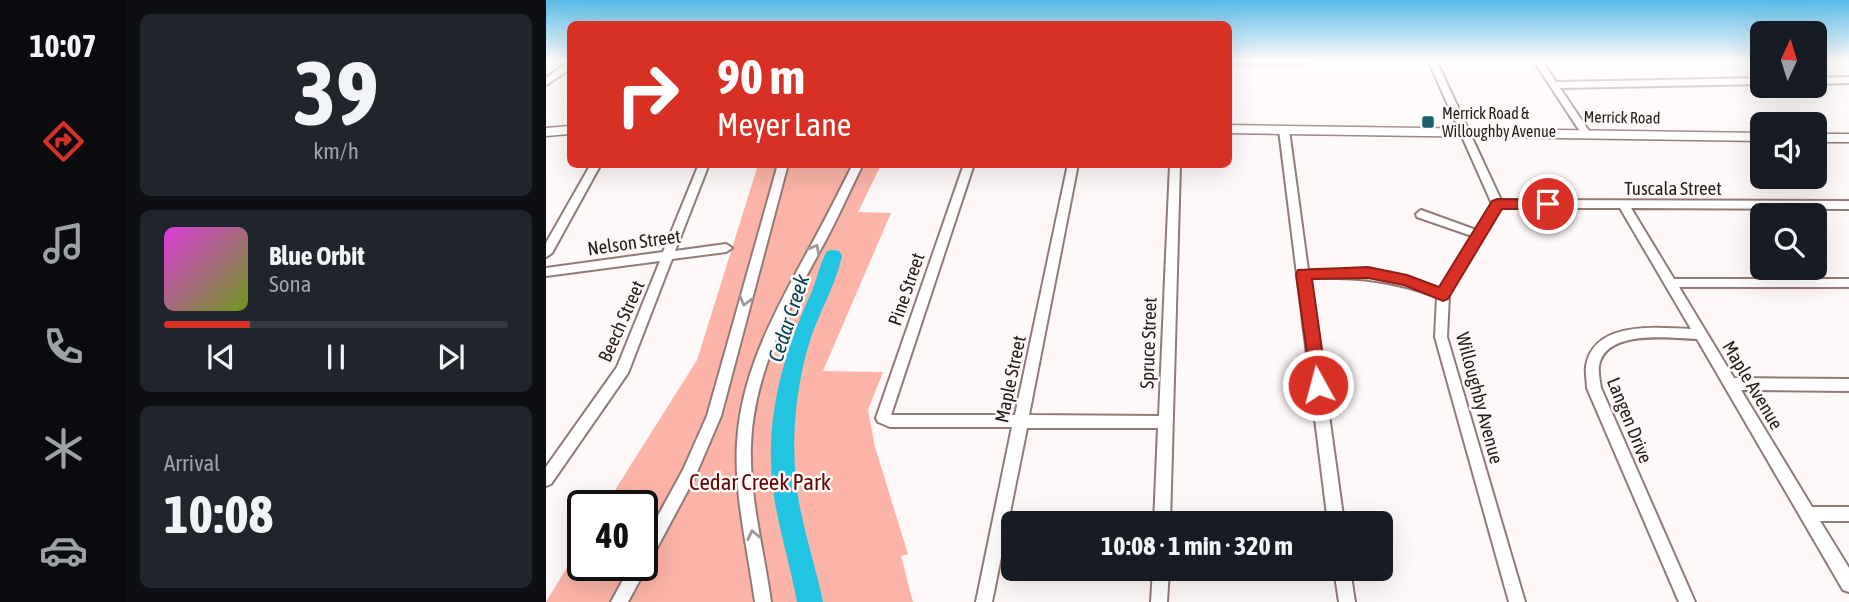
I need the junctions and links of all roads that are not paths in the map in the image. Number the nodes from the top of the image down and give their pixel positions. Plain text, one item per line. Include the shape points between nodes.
1 (1445, 88) edge
2 (1555, 88) edge
3 (567, 130) edge
4 (1232, 130) edge
5 (1284, 130) junction
6 (546, 132) edge
7 (1466, 132) junction
8 (1586, 134) junction
9 (1750, 137) edge
10 (1827, 138) edge
11 (1849, 138) edge
12 (594, 168) edge
13 (703, 168) edge
14 (782, 168) edge
15 (857, 168) edge
16 (967, 168) edge
17 (1072, 168) edge
18 (1175, 168) edge
19 (1497, 204) junction
20 (1624, 205) junction
21 (1849, 205) edge
22 (1421, 214) dead end
23 (1480, 235) junction
24 (726, 248) dead end
25 (546, 253) edge
26 (671, 255) junction
27 (546, 272) edge
28 (1304, 274) junction
29 (1849, 283) edge
30 (1670, 284) junction
31 (1443, 295) junction
32 (1700, 334) junction
33 (1730, 384) junction
34 (1849, 385) edge
35 (1166, 422) junction
36 (1021, 423) junction
37 (546, 479) edge
38 (1162, 511) edge
39 (1334, 511) edge
40 (1808, 514) junction
41 (1849, 514) edge
42 (658, 532) edge
43 (631, 581) edge
44 (1160, 581) edge
45 (1344, 581) edge
46 (1849, 584) edge
47 (620, 602) edge
48 (763, 602) edge
49 (984, 602) edge
50 (1159, 602) edge
51 (1347, 602) edge
52 (1517, 602) edge
53 (1687, 602) edge

1 - 7 street
2 - 8 street
3 - 6 main road
4 - 5 main road, Merrick Road
5 - 7 main road, Merrick Road
5 - 28 street
7 - 8 main road, Merrick Road
7 - 19 street
8 - 9 main road, Merrick Road
10 - 11 main road
12 - 25 street
13 - 26 street, Beech Street
14 -> 42 street via 714,415
48 -> 15 street via 746,500 744,442 753,388 780,314
16 - 36 street, Pine Street via 883,418
17 - 36 street, Maple Street
18 - 35 street, Spruce Street
19 - 20 street, Tuscala Street
19 - 23 street, Willoughby Avenue
20 - 21 street, Tuscala Street
20 - 30 street, Maple Avenue
22 - 23 street
23 - 31 street, Willoughby Avenue
24 - 26 street, Nelson Street
26 - 27 street, Nelson Street
26 - 37 street, Beech Street via 623,369
28 - 31 street via 1368,273 1407,280
28 - 39 street
29 - 30 street
30 - 32 street, Maple Avenue
31 - 52 street, Willoughby Avenue via 1441,337
32 - 33 street, Maple Avenue
32 - 53 street, Langen Drive via 1632,334 1610,340 1597,350 1590,368 1594,388
33 - 34 street
33 - 40 street, Maple Avenue
35 - 36 street
35 - 38 street, Spruce Street
36 - 49 street, Maple Street
40 - 41 street
40 - 46 street, Maple Avenue
43 - 47 street
44 - 50 street
45 - 51 street

